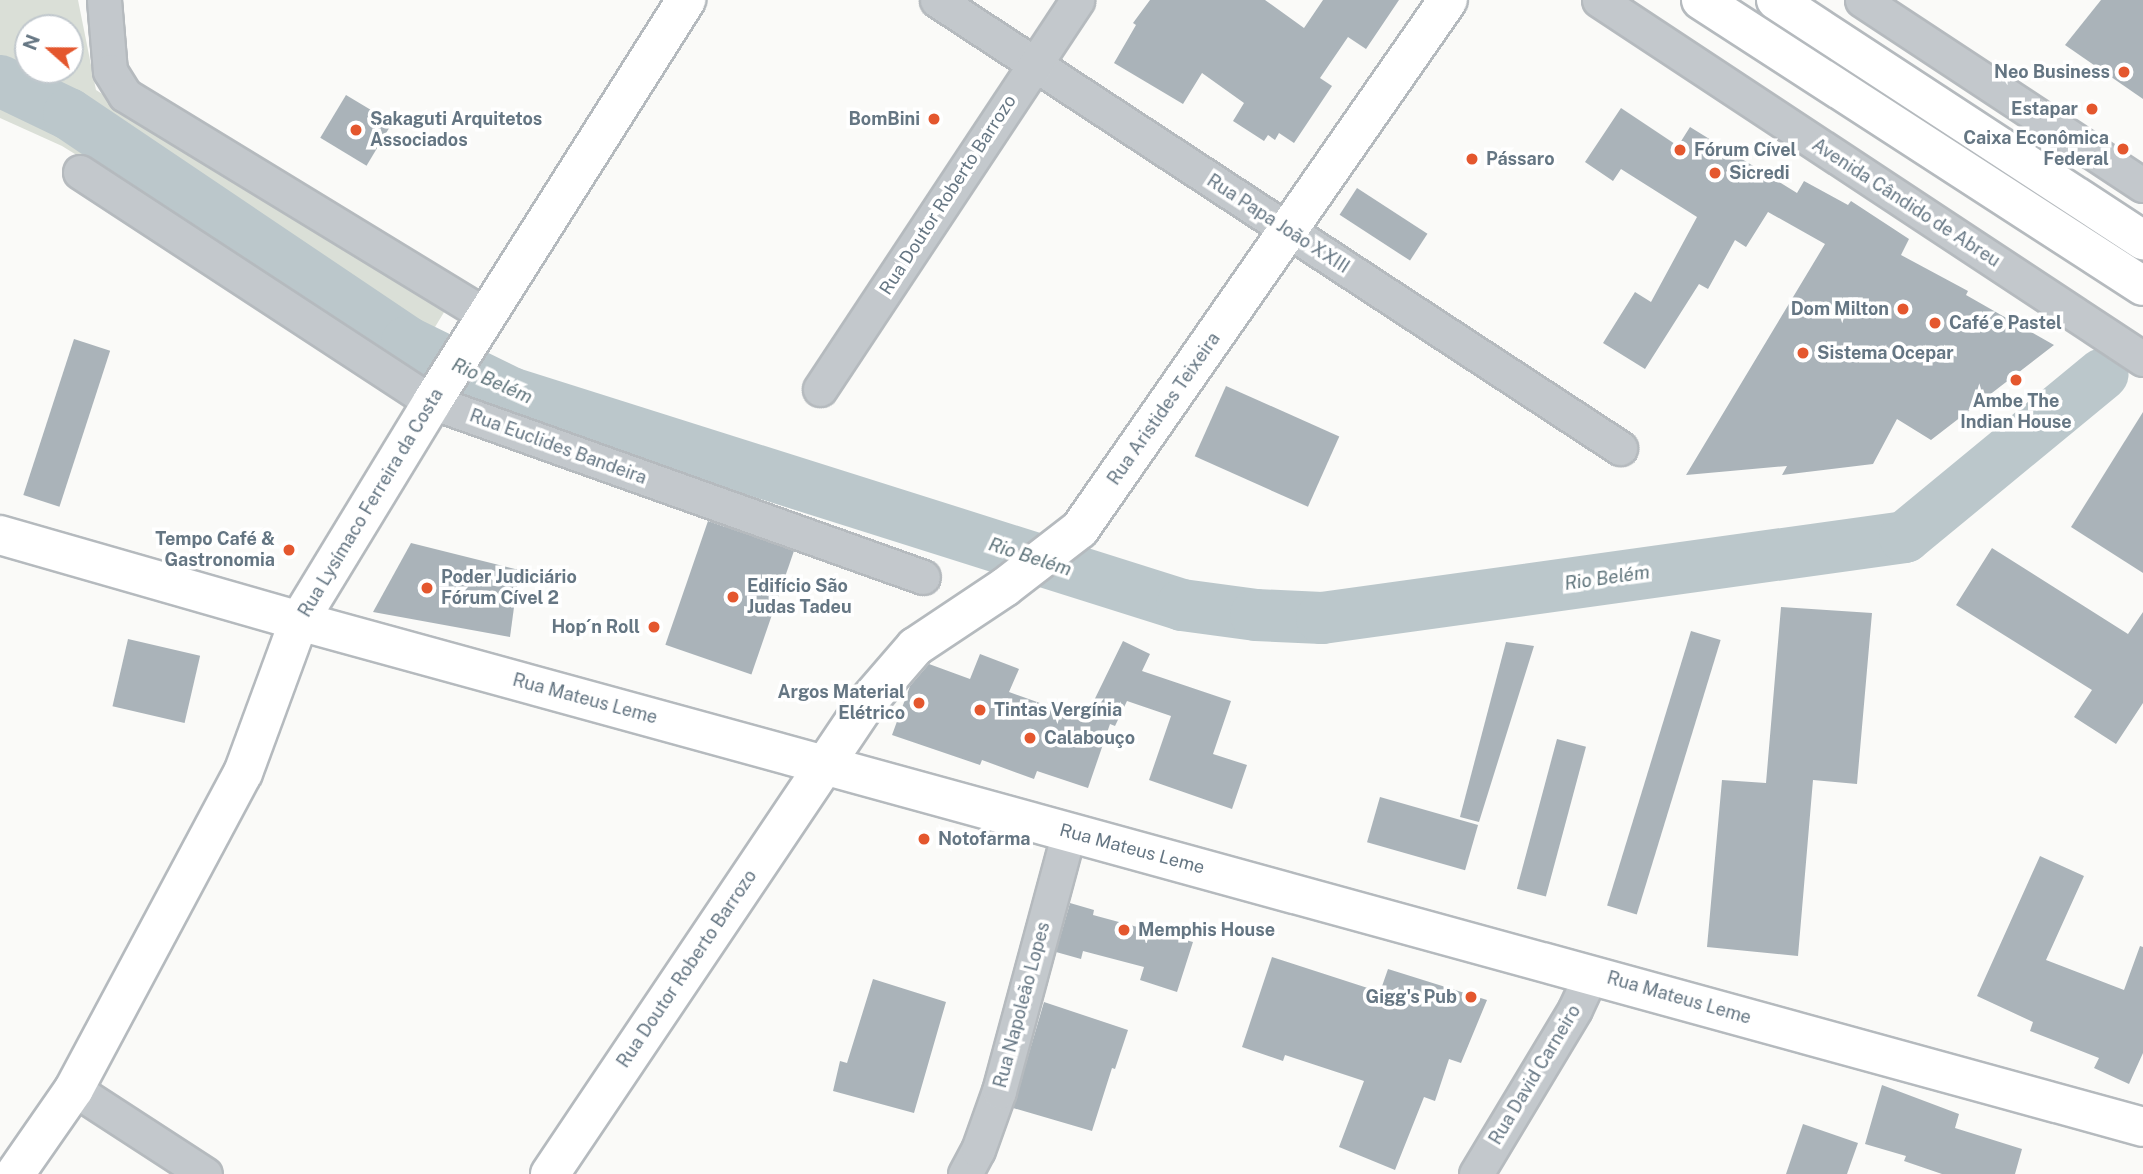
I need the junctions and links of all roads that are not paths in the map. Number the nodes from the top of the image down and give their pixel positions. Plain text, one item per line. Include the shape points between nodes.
1 (103, 0) edge
2 (686, 0) edge
3 (937, 0) edge
4 (1077, 0) edge
5 (1448, 0) edge
6 (1599, 0) edge
7 (1700, 0) edge
8 (1776, 0) edge
9 (1862, 0) edge
10 (1035, 65) junction
11 (80, 172) dead end
12 (2143, 186) edge
13 (1288, 230) junction
14 (2143, 240) edge
15 (2143, 286) edge
16 (478, 330) junction
17 (2143, 359) edge
18 (820, 389) dead end
19 (438, 392) junction
20 (1620, 448) dead end
21 (0, 535) edge
22 (923, 577) dead end
23 (299, 621) junction
24 (824, 764) junction
25 (1069, 832) junction
26 (1591, 974) junction
27 (74, 1089) junction
28 (2143, 1127) edge
29 (15, 1174) edge
30 (205, 1174) edge
31 (550, 1174) edge
32 (965, 1174) edge
33 (1476, 1174) edge

1 - 16 street via 110,71 125,96
2 - 16 main road, Rua Lysímaco Ferreira da Costa
3 - 10 street, Rua Papa João XXIII
4 - 10 street, Rua Doutor Roberto Barrozo
5 - 13 main road, Rua Aristides Teixeira
6 - 17 street, Avenida Cândido de Abreu
7 - 15 main road
8 - 14 main road
9 - 12 street
10 - 13 street, Rua Papa João XXIII
10 - 18 street, Rua Doutor Roberto Barrozo
11 - 19 street, Rua Euclides Bandeira
13 - 20 street, Rua Papa João XXIII
13 - 24 main road, Rua Aristides Teixeira via 1080,529 1005,587 915,647 888,675
16 - 19 main road, Rua Lysímaco Ferreira da Costa
19 - 22 street, Rua Euclides Bandeira
19 - 23 main road, Rua Lysímaco Ferreira da Costa
21 - 23 main road, Rua Mateus Leme
23 - 24 main road, Rua Mateus Leme
23 - 27 main road, Rua Lysímaco Ferreira da Costa via 243,773
24 - 25 main road, Rua Mateus Leme
24 - 31 main road, Rua Doutor Roberto Barrozo
25 - 26 main road, Rua Mateus Leme
25 - 32 street, Rua Napoleão Lopes via 999,1091
26 - 28 main road, Rua Mateus Leme
26 - 33 street, Rua David Carneiro via 1575,1009
27 - 29 main road, Rua Lysímaco Ferreira da Costa
27 - 30 street

